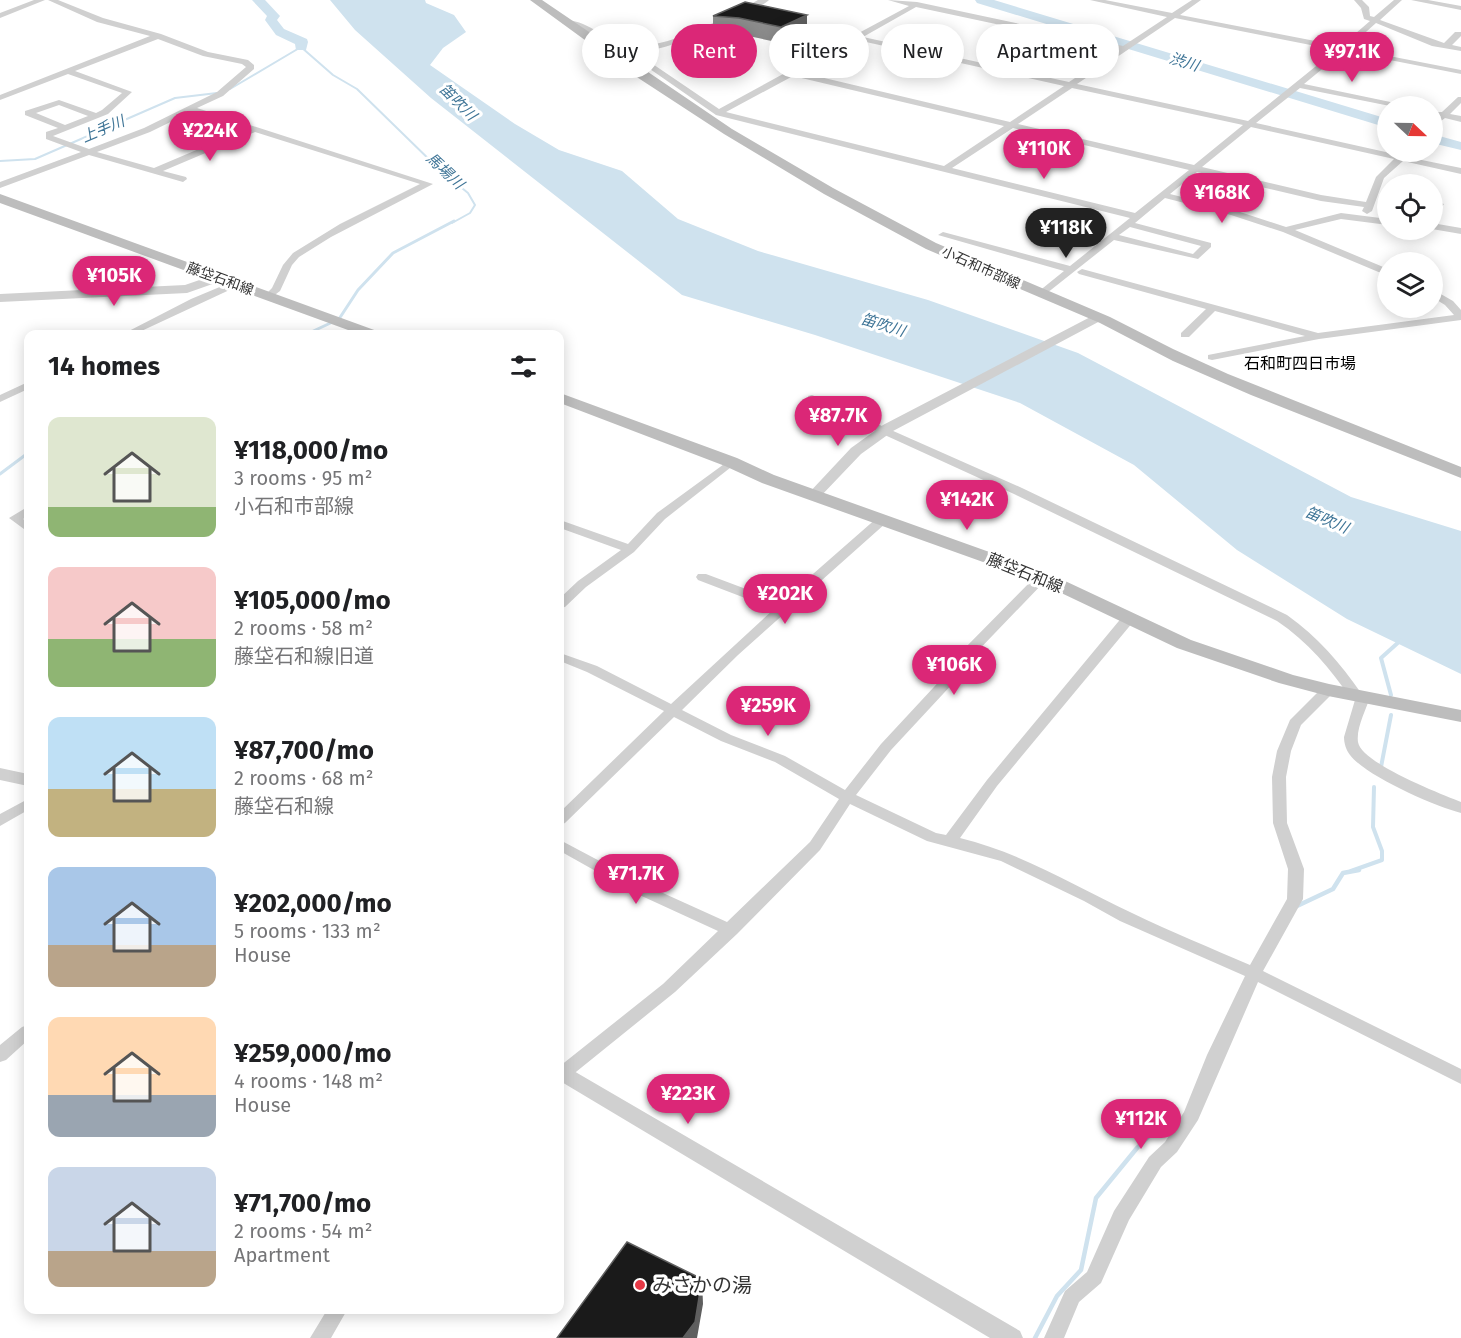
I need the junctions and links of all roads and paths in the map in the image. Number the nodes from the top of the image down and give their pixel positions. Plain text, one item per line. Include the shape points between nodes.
1 (41, 0) edge
2 (52, 0) edge
3 (535, 0) edge
4 (765, 0) edge
5 (892, 0) edge
6 (924, 0) edge
7 (1094, 0) edge
8 (1197, 0) edge
9 (1356, 0) edge
10 (1398, 0) edge
11 (1415, 0) edge
12 (915, 5) junction
13 (1461, 8) edge
14 (741, 12) junction
15 (753, 15) edge
16 (1173, 15) junction
17 (0, 16) edge
18 (776, 20) edge
19 (1376, 21) junction
20 (567, 23) junction
21 (795, 24) edge
22 (582, 26) edge
23 (869, 30) edge
24 (1458, 34) dead end
25 (158, 36) junction
26 (869, 40) edge
27 (659, 44) edge
28 (1128, 46) junction
29 (1446, 46) junction
30 (1342, 49) junction
31 (1461, 49) edge
32 (67, 71) junction
33 (659, 72) edge
34 (1461, 72) edge
35 (782, 78) edge
36 (812, 78) edge
37 (1070, 85) junction
38 (1298, 85) junction
39 (0, 98) edge
40 (1461, 99) edge
41 (1377, 101) edge
42 (191, 109) junction
43 (719, 113) junction
44 (97, 116) junction
45 (1443, 116) joint
46 (1461, 119) edge
47 (1250, 124) junction
48 (1010, 125) junction
49 (66, 128) junction
50 (254, 129) junction
51 (1377, 149) edge
52 (90, 152) junction
53 (1397, 162) edge
54 (1430, 162) edge
55 (1196, 168) junction
56 (944, 170) junction
57 (155, 171) junction
58 (1461, 171) edge
59 (183, 179) dead end
60 (0, 184) edge
61 (1375, 192) joint
62 (1164, 195) junction
63 (0, 198) edge
64 (1369, 205) junction
65 (1138, 217) junction
66 (1364, 219) junction
67 (1377, 221) edge
68 (1129, 225) junction
69 (1443, 228) edge
70 (1286, 230) junction
71 (1461, 231) edge
72 (943, 235) dead end
73 (1114, 237) junction
74 (1105, 245) junction
75 (1377, 268) edge
76 (1069, 269) dead end
77 (217, 278) junction
78 (234, 284) junction
79 (1042, 294) junction
80 (268, 297) junction
81 (0, 298) edge
82 (1443, 299) edge
83 (1214, 307) junction
84 (1461, 317) edge
85 (1093, 319) junction
86 (136, 330) edge
87 (360, 330) edge
88 (1185, 335) dead end
89 (1319, 336) junction
90 (1212, 357) dead end
91 (24, 387) edge
92 (812, 398) dead end
93 (0, 399) edge
94 (564, 399) edge
95 (886, 430) junction
96 (731, 462) junction
97 (1461, 473) edge
98 (814, 495) junction
99 (24, 514) edge
100 (882, 520) junction
101 (24, 525) edge
102 (564, 525) edge
103 (630, 549) junction
104 (702, 577) dead end
105 (1042, 577) junction
106 (564, 600) edge
107 (782, 607) junction
108 (1128, 619) junction
109 (564, 658) edge
110 (1328, 690) junction
111 (1361, 697) junction
112 (670, 711) junction
113 (1459, 715) edge
114 (0, 774) edge
115 (24, 779) edge
116 (847, 797) junction
117 (24, 806) edge
118 (1461, 808) edge
119 (564, 816) edge
120 (0, 820) edge
121 (949, 842) junction
122 (564, 847) edge
123 (731, 930) junction
124 (1254, 973) junction
125 (24, 1034) edge
126 (0, 1055) edge
127 (564, 1070) edge
128 (564, 1075) edge
129 (1461, 1077) edge
130 (335, 1314) edge
131 (320, 1338) edge
132 (1011, 1338) edge
133 (1054, 1338) edge

1 - 17 street
2 - 25 street via 100,20
3 - 20 main road, 小石和市部線
4 - 14 street
5 - 12 street
6 - 12 street
7 - 16 street
8 - 16 street
9 - 19 street via 1365,7 1367,17
10 - 19 street
11 - 13 street
12 - 23 street
12 - 28 street
14 - 15 street
14 - 27 street via 694,34
16 - 28 street
16 - 30 street
18 - 21 street
19 - 29 street
19 - 30 street
20 - 22 street
20 - 79 main road, 小石和市部線 via 626,65 822,187 958,259
24 - 29 street
25 - 32 street
25 - 42 street via 249,65 249,71 222,92
26 - 37 street
28 - 37 street
29 - 31 street
30 - 34 street
30 - 38 street
32 - 39 street
32 - 44 street via 128,92
33 - 43 street
35 - 43 street
36 - 48 street
37 - 47 street
37 - 48 street
38 - 41 street
38 - 47 street
40 - 45 street
42 - 50 street
42 - 52 street
43 - 56 street
44 - 49 street
44 - 49 street via 59,102 28,113
45 - 46 street
47 - 51 street
47 - 55 street
48 - 55 street
48 - 56 street
49 - 52 street via 47,135
50 - 57 street
50 - 80 street via 428,184 295,256 288,262 274,294
52 - 57 street
52 - 60 street
53 - 61 street via 1380,177
54 - 58 street
55 - 62 street
55 - 64 street via 1321,198
56 - 65 street
57 - 59 street
61 - 64 street
62 - 65 street
62 - 70 street
63 - 77 main road, 藤垈石和線
64 - 66 street
65 - 68 street
66 - 67 street
66 - 70 street via 1341,216
68 - 73 street
68 - 73 street via 1208,244 1195,257
69 - 71 street
70 - 75 street
72 - 76 street
73 - 74 street
74 - 79 street
74 - 83 street via 1109,249 1085,272
77 - 78 main road, 藤垈石和線
77 - 81 street via 187,289
78 - 80 main road, 藤垈石和線
78 - 86 street
79 - 85 main road, 小石和市部線
80 - 87 main road, 藤垈石和線
82 - 84 street
83 - 88 street
83 - 89 street
84 - 89 street
85 - 95 street
85 - 97 main road, 小石和市部線 via 1274,399
89 - 90 street
91 - 93 street
92 - 95 street
94 - 96 main road, 藤垈石和線
95 - 98 street via 856,452
95 - 111 street via 1281,618 1325,651
96 - 98 main road, 藤垈石和線
96 - 103 street via 662,516
98 - 100 main road, 藤垈石和線
99 - 101 street via 15,518
100 - 105 main road, 藤垈石和線
100 - 107 street
102 - 103 street
103 - 106 street
104 - 107 street
105 - 108 main road, 藤垈石和線
105 - 116 street via 965,656
107 - 112 street
108 - 110 main road, 藤垈石和線 via 1286,680
108 - 121 street via 992,783
109 - 112 street via 592,669
110 - 111 main road, 藤垈石和線
110 - 124 street via 1294,723 1284,751 1279,777 1280,823 1296,869 1295,898
111 - 113 main road, 藤垈石和線
111 - 118 street via 1351,743 1353,751 1379,771
112 - 116 street via 780,759
112 - 119 street
114 - 115 street
116 - 121 street
116 - 123 street via 815,846
117 - 120 street
121 - 124 street via 1006,857 1126,918
122 - 123 street via 638,888
123 - 127 street via 669,988
124 - 129 street
124 - 133 street via 1192,1115 1172,1148 1155,1162 1121,1216 1094,1276 1072,1297
125 - 126 street
128 - 132 street
130 - 131 street

